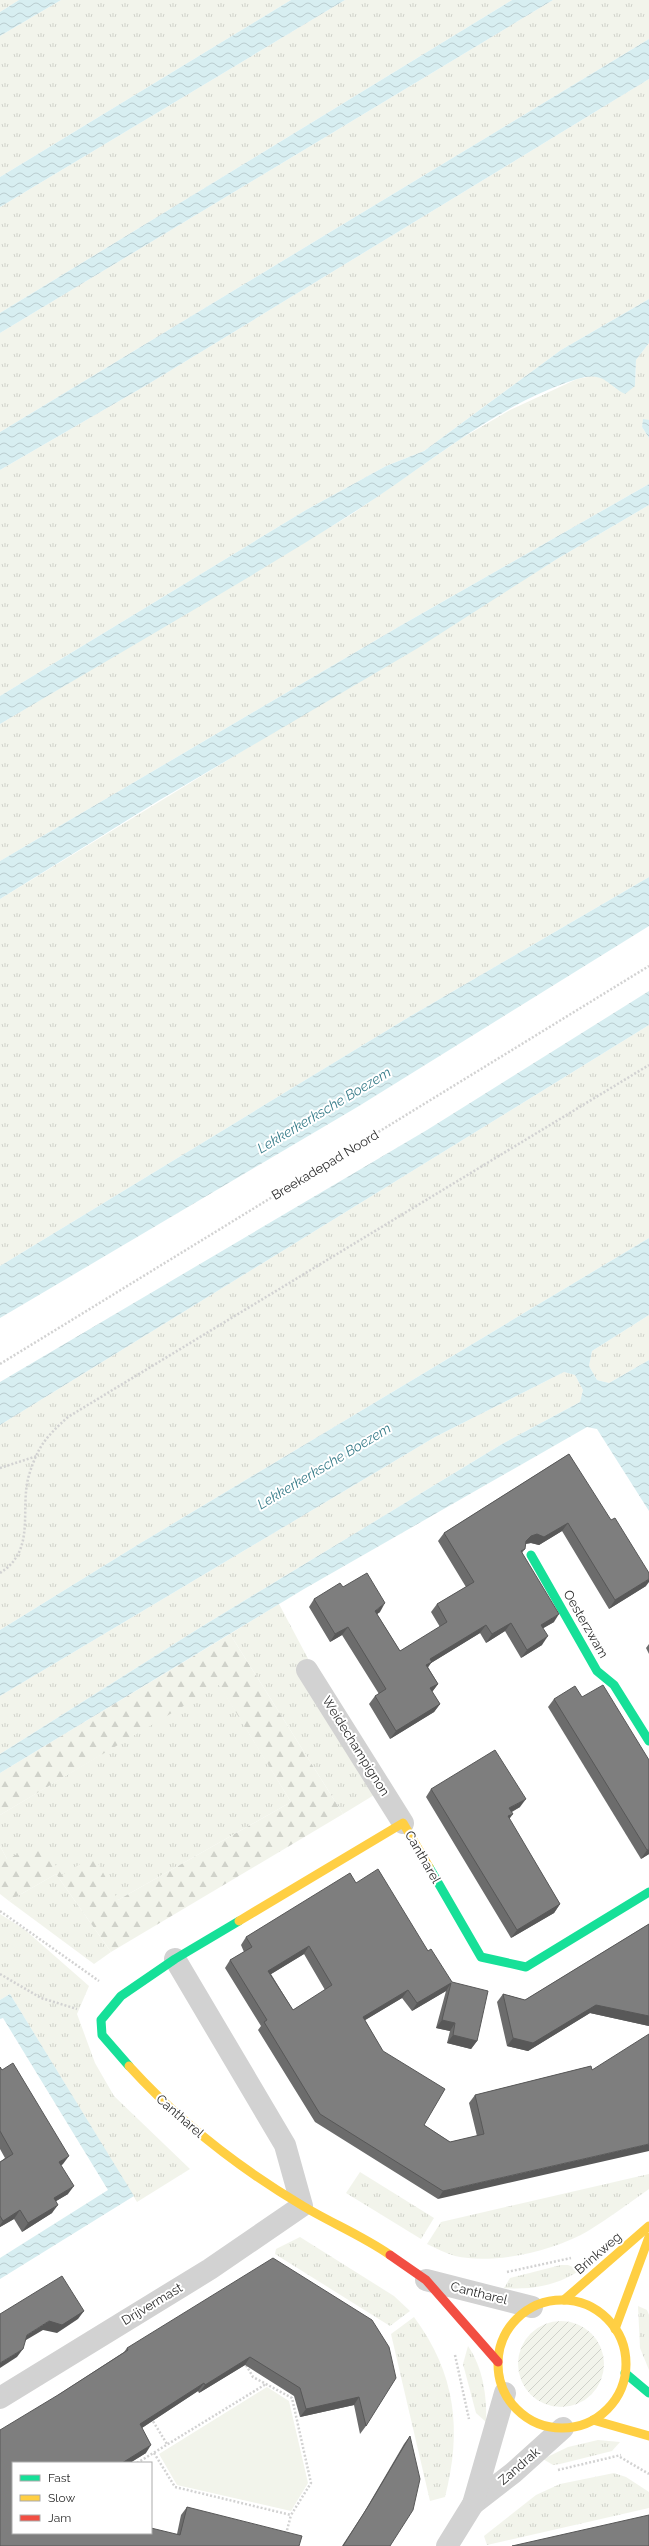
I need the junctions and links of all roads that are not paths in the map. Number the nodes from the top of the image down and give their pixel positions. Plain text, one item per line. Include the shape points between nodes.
1 (531, 1555) dead end
2 (307, 1670) dead end
3 (649, 1741) edge
4 (402, 1822) junction
5 (649, 1892) edge
6 (175, 1959) junction
7 (302, 2206) junction
8 (649, 2226) edge
9 (649, 2237) edge
10 (426, 2280) junction
11 (564, 2300) junction
12 (532, 2307) junction
13 (615, 2328) junction
14 (498, 2362) junction
15 (625, 2373) junction
16 (505, 2393) junction
17 (649, 2393) edge
18 (0, 2398) edge
19 (592, 2420) junction
20 (563, 2428) junction
21 (649, 2436) edge
22 (473, 2504) junction
23 (447, 2546) edge

1 - 3 street, Oesterzwam via 597,1670 614,1685
2 - 4 street, Weidechampignon via 375,1775
4 - 5 street, Cantharel via 481,1957 526,1967
4 - 6 street, Cantharel
6 - 7 street via 285,2145
6 - 7 street, Cantharel via 117,2001 101,2020 102,2035 158,2098 226,2156
7 - 10 street, Cantharel via 387,2253
7 - 18 street, Drijvermast via 210,2269
8 - 11 street, Brinkweg
9 - 13 street
10 - 12 street, Cantharel
10 - 14 street, Cantharel
11 - 12 street
11 - 13 street via 579,2302 593,2308
12 - 14 street via 522,2313 508,2330 499,2350
13 - 15 street via 622,2342
14 - 16 street
15 - 17 street
15 - 19 street via 614,2400
16 - 20 street via 523,2415 536,2422
16 - 22 street, Zandrak
19 - 20 street
19 - 21 street
20 - 22 street, Zandrak via 513,2473
22 - 23 street, Zandrak

